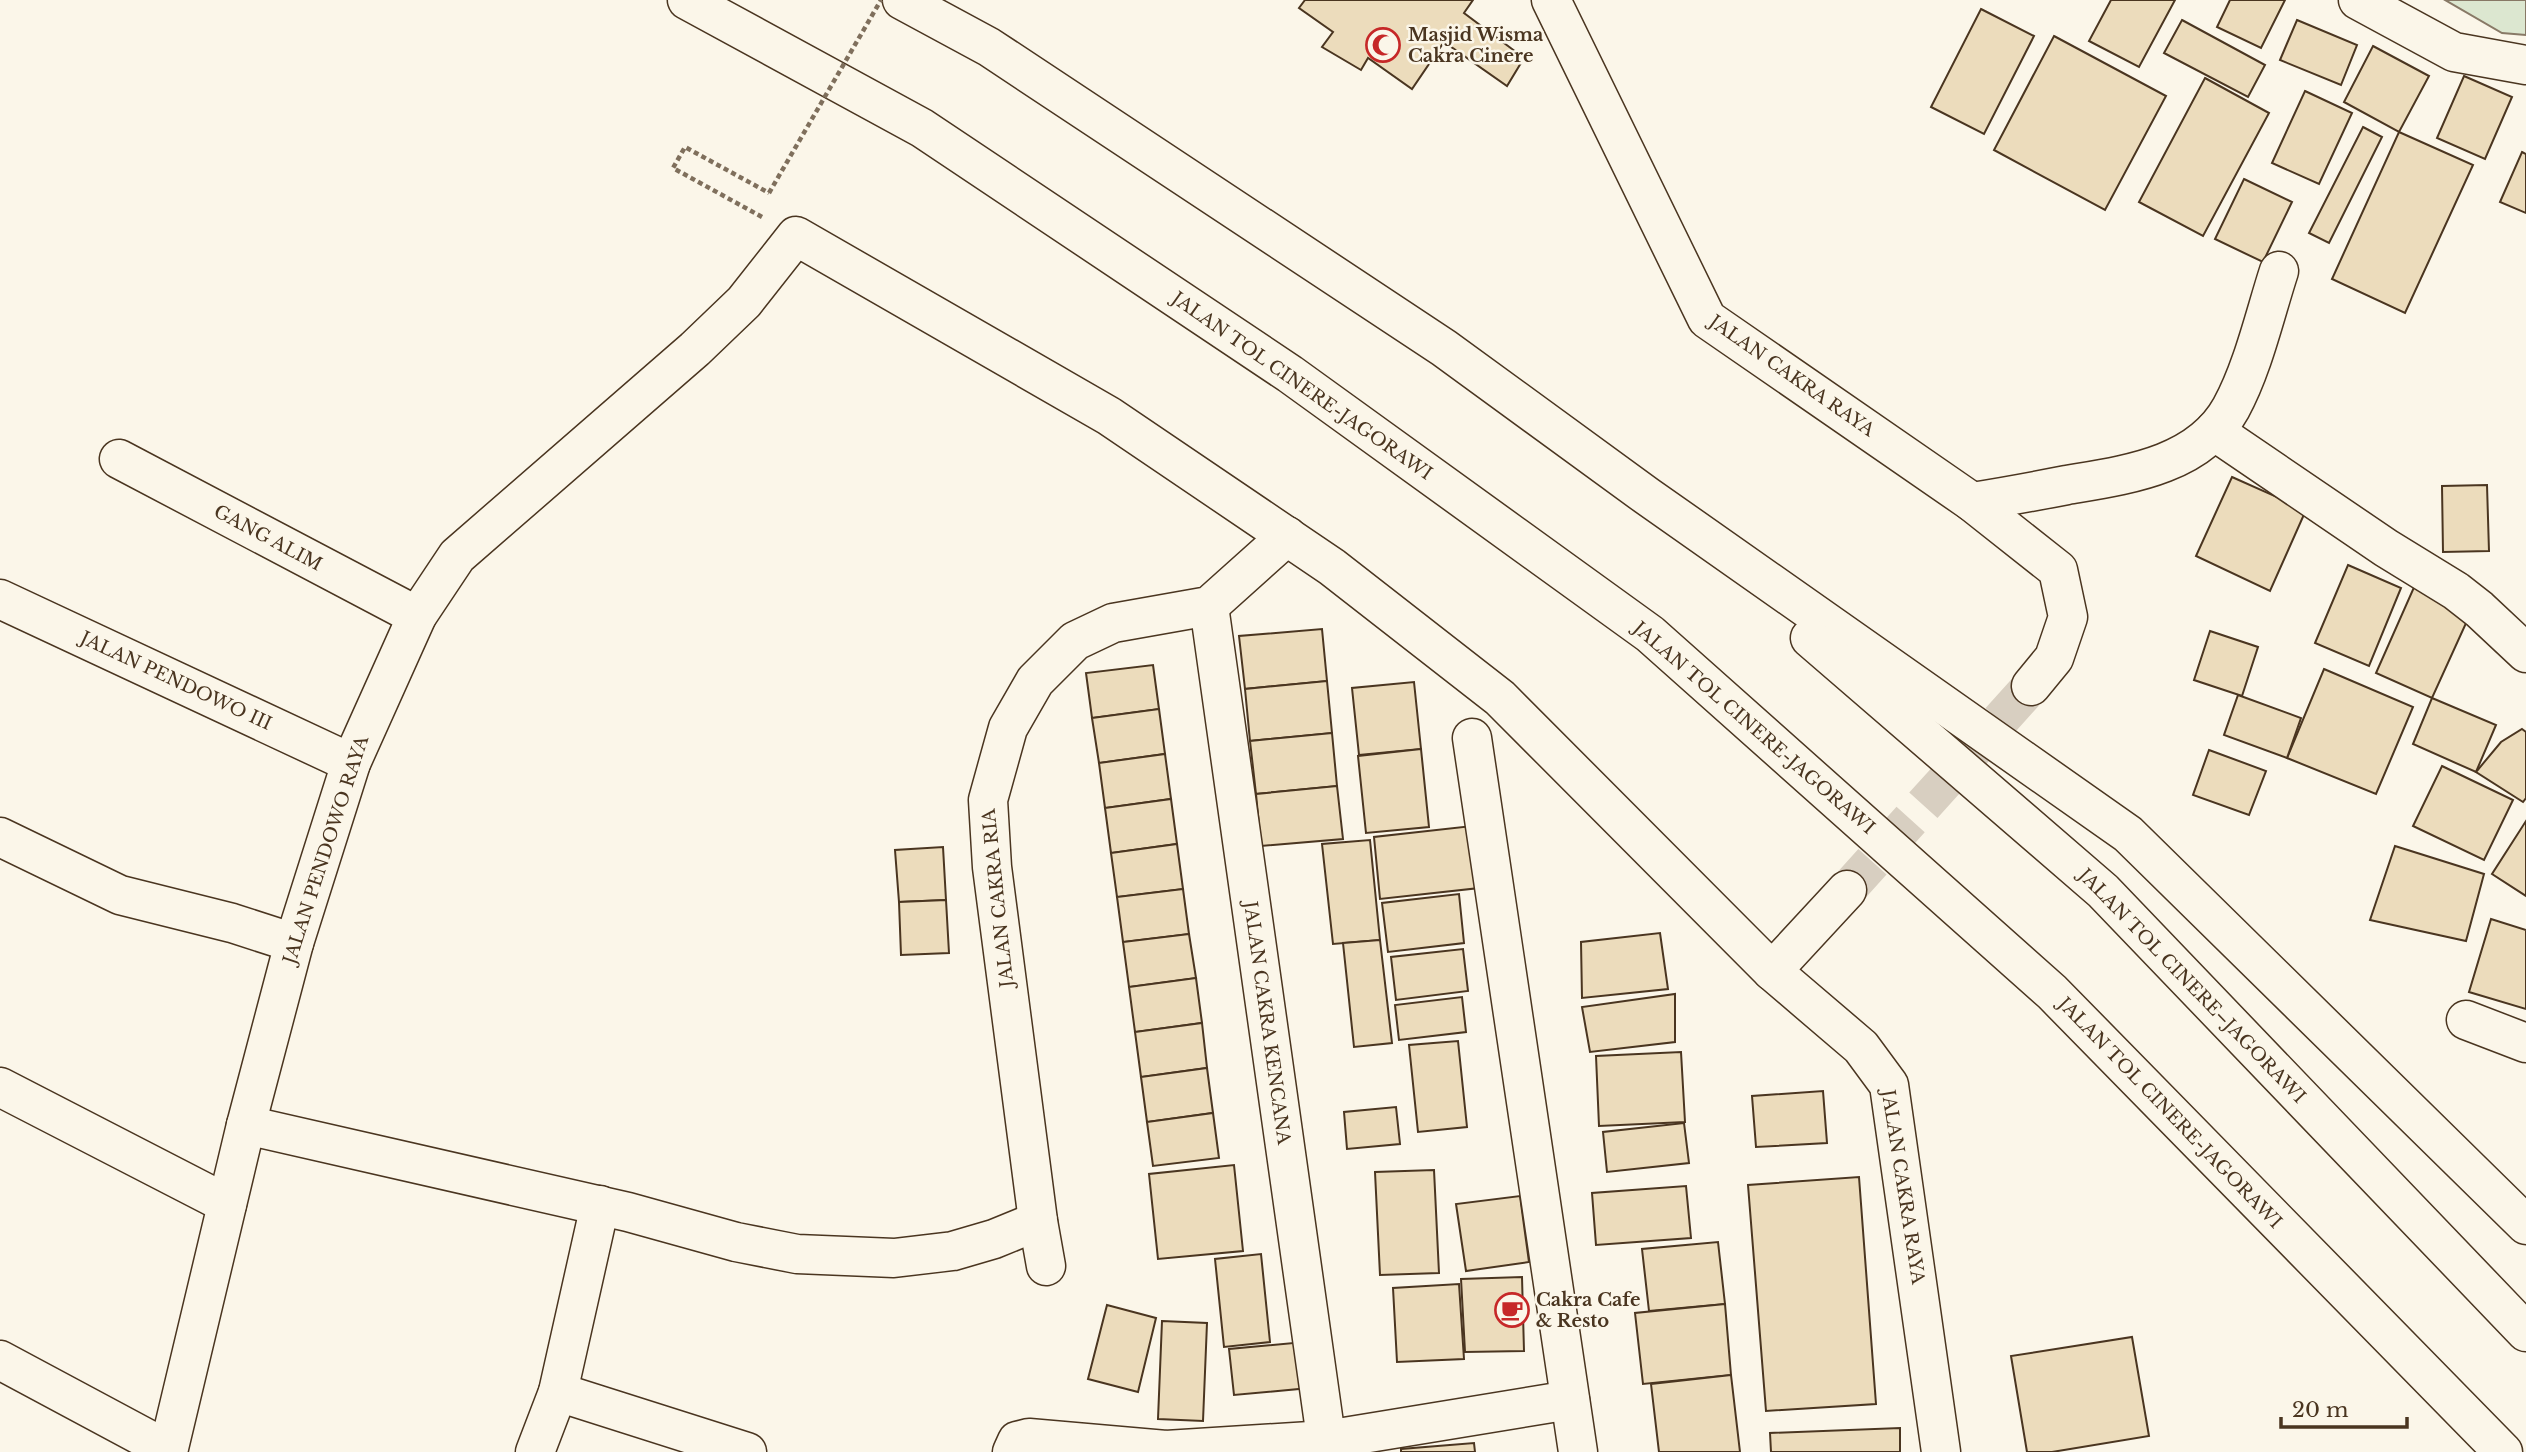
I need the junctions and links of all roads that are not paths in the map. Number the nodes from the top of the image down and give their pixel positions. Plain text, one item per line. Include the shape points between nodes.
1 (687, 0) edge
2 (902, 0) edge
3 (1551, 0) edge
4 (2358, 0) edge
5 (2526, 65) edge
6 (796, 236) joint
7 (2278, 271) dead end
8 (2223, 419) junction
9 (119, 459) dead end
10 (1647, 496) junction
11 (1972, 502) junction
12 (1287, 536) junction
13 (0, 598) edge
14 (1209, 606) junction
15 (417, 616) junction
16 (2526, 653) edge
17 (2031, 686) tunnel mouth
18 (1472, 738) dead end
19 (351, 763) junction
20 (0, 837) edge
21 (1847, 890) tunnel mouth
22 (294, 943) junction
23 (1772, 971) junction
24 (2466, 1020) dead end
25 (2526, 1043) edge
26 (0, 1087) edge
27 (246, 1125) junction
28 (228, 1204) junction
29 (600, 1205) junction
30 (1038, 1221) junction
31 (2526, 1225) edge
32 (1046, 1266) dead end
33 (2526, 1332) edge
34 (0, 1360) edge
35 (558, 1392) junction
36 (1570, 1400) junction
37 (1327, 1446) edge
38 (168, 1451) edge
39 (535, 1452) edge
40 (747, 1452) edge
41 (1012, 1452) edge
42 (1578, 1452) edge
43 (1941, 1452) edge
44 (2503, 1452) edge

1 - 44 main road, JALAN TOL CINERE-JAGORAWI via 922,128 1290,374 1650,634 2052,992
2 - 10 main road via 989,47 1444,348
3 - 11 main road, JALAN CAKRA RAYA via 1707,319
4 - 5 main road via 2454,52
6 - 12 main road, JALAN CAKRA RAYA via 1110,415
6 - 15 main road, JALAN PENDOWO RAYA via 744,302 695,349 457,556
7 - 8 main road via 2247,370
8 - 11 main road via 2184,454 2138,472
8 - 16 main road via 2386,548 2480,608
9 - 15 main road, GANG ALIM
10 - 31 main road via 2127,834
10 - 33 main road, JALAN TOL CINERE–JAGORAWI via 2103,891
11 - 17 main road, JALAN CAKRA RAYA via 2058,570 2068,617 2054,658
12 - 14 main road
12 - 23 main road, JALAN CAKRA RAYA via 1500,698
13 - 19 main road, JALAN PENDOWO III
14 - 30 main road, JALAN CAKRA RIA via 1113,623 1075,641 1035,681 1008,728 988,800 992,867
14 - 37 main road, JALAN CAKRA KENCANA
15 - 19 main road, JALAN PENDOWO RAYA
18 - 36 main road
19 - 22 main road, JALAN PENDOWO RAYA
20 - 22 main road via 120,895
21 - 23 main road
22 - 27 main road, JALAN PENDOWO RAYA
23 - 43 main road, JALAN CAKRA RAYA via 1861,1047 1889,1085
24 - 25 main road
26 - 28 main road
27 - 28 main road, JALAN PENDOWO RAYA
27 - 29 main road
28 - 38 main road, JALAN PENDOWO RAYA
29 - 30 main road via 797,1254 894,1258 953,1251
29 - 35 main road
30 - 32 main road, JALAN CAKRA RIA
34 - 38 main road
35 - 39 main road
35 - 40 main road
36 - 37 main road
36 - 42 main road
37 - 41 main road via 1166,1450 1029,1438 1017,1441

